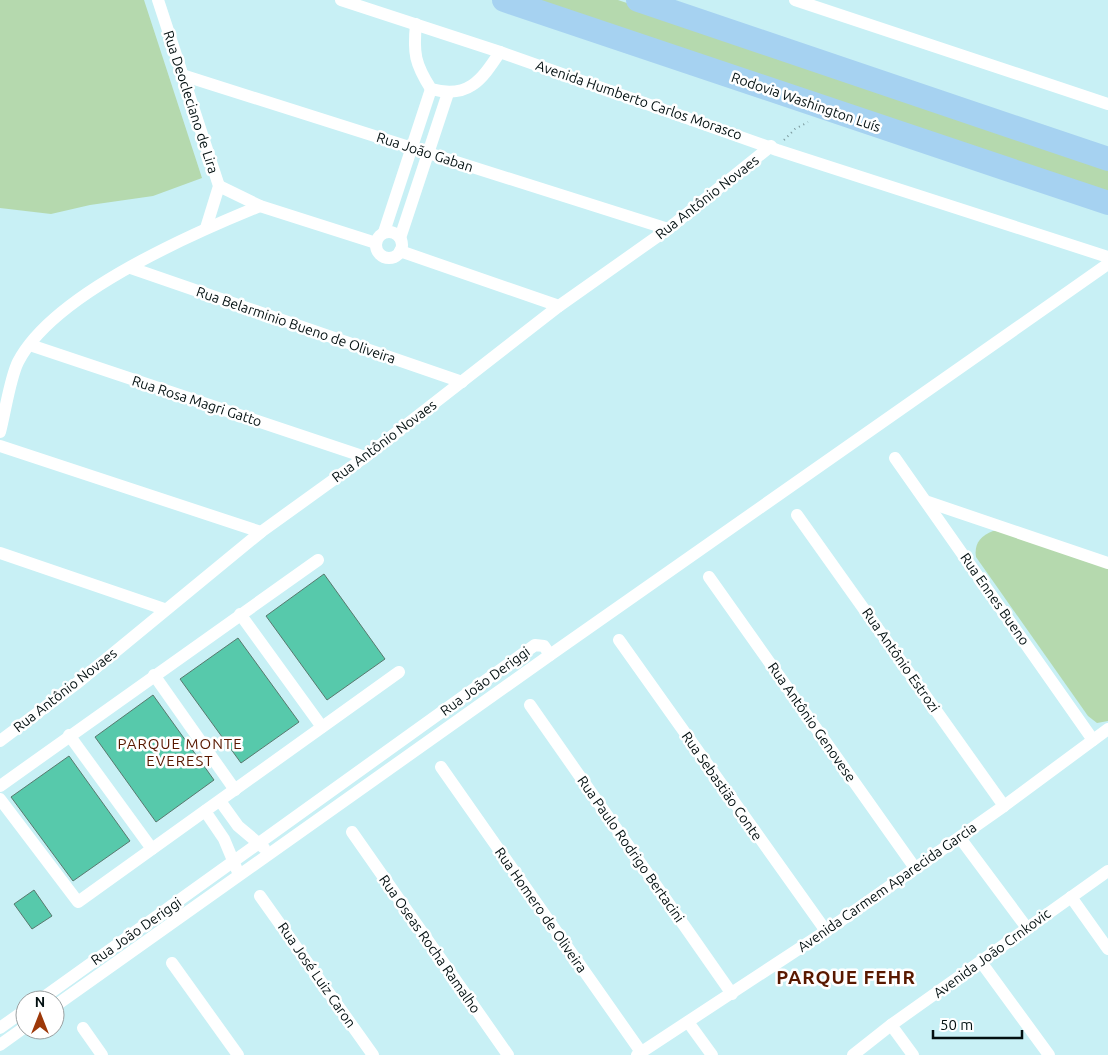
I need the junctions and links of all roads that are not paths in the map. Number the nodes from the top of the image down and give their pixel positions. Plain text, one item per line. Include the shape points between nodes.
1 (158, 0) edge
2 (341, 0) edge
3 (504, 0) edge
4 (638, 0) edge
5 (794, 0) edge
6 (416, 24) junction
7 (500, 52) junction
8 (182, 75) junction
9 (431, 89) junction
10 (448, 93) junction
11 (1108, 104) edge
12 (988, 119) junction
13 (411, 147) junction
14 (1108, 147) edge
15 (774, 148) junction
16 (428, 152) junction
17 (1108, 160) edge
18 (1018, 173) junction
19 (218, 186) junction
20 (1108, 203) edge
21 (260, 206) junction
22 (1108, 212) edge
23 (206, 228) junction
24 (668, 229) junction
25 (380, 238) junction
26 (400, 238) junction
27 (400, 251) junction
28 (1108, 257) edge
29 (1108, 264) edge
30 (131, 268) junction
31 (559, 306) junction
32 (30, 345) junction
33 (462, 382) junction
34 (0, 432) edge
35 (0, 446) edge
36 (365, 457) junction
37 (895, 458) dead end
38 (928, 502) junction
39 (797, 514) dead end
40 (261, 532) junction
41 (0, 553) edge
42 (318, 560) dead end
43 (1108, 563) edge
44 (709, 577) dead end
45 (164, 609) junction
46 (240, 614) junction
47 (619, 640) dead end
48 (550, 655) junction
49 (400, 672) dead end
50 (154, 675) junction
51 (530, 705) dead end
52 (322, 727) junction
53 (1108, 729) edge
54 (69, 735) junction
55 (1093, 740) junction
56 (0, 741) edge
57 (441, 767) dead end
58 (0, 786) edge
59 (235, 790) junction
60 (0, 799) edge
61 (220, 801) junction
62 (1004, 806) junction
63 (205, 811) junction
64 (352, 832) dead end
65 (960, 838) junction
66 (261, 843) junction
67 (152, 849) junction
68 (269, 854) junction
69 (236, 868) junction
70 (915, 868) junction
71 (1108, 871) edge
72 (260, 896) dead end
73 (1071, 897) junction
74 (1027, 928) junction
75 (826, 931) junction
76 (1108, 949) edge
77 (172, 962) dead end
78 (981, 962) junction
79 (55, 990) edge
80 (732, 994) junction
81 (65, 998) edge
82 (15, 1017) edge
83 (688, 1022) junction
84 (891, 1025) junction
85 (0, 1028) edge
86 (83, 1028) dead end
87 (15, 1034) edge
88 (0, 1045) edge
89 (639, 1054) edge
90 (102, 1055) edge
91 (238, 1055) edge
92 (374, 1055) edge
93 (508, 1055) edge
94 (712, 1055) edge
95 (853, 1055) edge
96 (913, 1055) edge
97 (1049, 1055) edge

1 - 8 street, Rua Deocleciano de Lira
2 - 6 street, Avenida Humberto Carlos Morasco
3 - 18 highway, Rodovia Washington Luís
4 - 12 highway
5 - 11 street
6 - 7 street, Avenida Humberto Carlos Morasco
6 - 9 street via 415,56
7 - 10 street via 477,82 463,91
7 - 15 street, Avenida Humberto Carlos Morasco
8 - 13 street, Rua João Gaban
8 - 19 street, Rua Deocleciano de Lira
9 - 10 street
9 - 13 street
10 - 16 street
12 - 14 highway
12 - 17 highway
13 - 16 street, Rua João Gaban
13 - 25 street
15 - 24 street, Rua Antônio Novaes
15 - 28 street, Avenida Humberto Carlos Morasco
16 - 24 street, Rua João Gaban
16 - 26 street
18 - 20 highway, Rodovia Washington Luís
18 - 22 highway
19 - 21 street
19 - 23 street, Rua Deocleciano de Lira
21 - 23 street
21 - 25 street
23 - 30 street
24 - 31 street, Rua Antônio Novaes
25 - 26 street via 393,232
25 - 27 street via 378,252 385,257 394,257
26 - 27 street
27 - 31 street
29 - 48 street
30 - 32 street via 90,291
30 - 33 street, Rua Belarminio Bueno de Oliveira
31 - 33 street, Rua Antônio Novaes
32 - 34 street via 18,363
32 - 36 street, Rua Rosa Magri Gatto
33 - 36 street, Rua Antônio Novaes
35 - 40 street
36 - 40 street, Rua Antônio Novaes
37 - 38 street, Rua Ennes Bueno
38 - 43 street
38 - 55 street, Rua Ennes Bueno
39 - 62 street, Rua Antônio Estrozi
40 - 45 street, Rua Antônio Novaes
41 - 45 street
42 - 46 street
44 - 70 street, Rua Antônio Genovese
45 - 56 street, Rua Antônio Novaes via 76,684
46 - 50 street
46 - 52 street
47 - 75 street, Rua Sebastião Conte
48 - 66 street, Rua João Deriggi via 544,646 535,645
48 - 68 street, Rua João Deriggi
49 - 52 street
50 - 54 street
50 - 59 street
51 - 80 street, Rua Paulo Rodrigo Bertacini
52 - 59 street
53 - 55 street, Avenida Carmem Aparecida Garcia
54 - 58 street
54 - 67 street
55 - 62 street, Avenida Carmem Aparecida Garcia
57 - 89 street, Rua Homero de Oliveira
59 - 61 street
60 - 67 street via 78,902
61 - 63 street
61 - 66 street via 245,834
62 - 65 street, Avenida Carmem Aparecida Garcia
63 - 67 street
63 - 69 street via 224,839
64 - 93 street, Rua Oseas Rocha Ramalho
65 - 70 street, Avenida Carmem Aparecida Garcia
65 - 74 street
66 - 68 street
66 - 69 street, Rua João Deriggi
68 - 69 street, Rua João Deriggi
69 - 79 street, Rua João Deriggi
69 - 81 street, Rua João Deriggi
70 - 75 street, Avenida Carmem Aparecida Garcia
71 - 73 street, Avenida João Crnkovic
72 - 92 street, Rua José Luiz Caron
73 - 74 street, Avenida João Crnkovic
73 - 76 street
74 - 78 street, Avenida João Crnkovic
75 - 80 street, Avenida Carmem Aparecida Garcia
77 - 91 street
78 - 84 street, Avenida João Crnkovic
78 - 97 street
80 - 83 street, Avenida Carmem Aparecida Garcia
82 - 85 street
83 - 89 street, Avenida Carmem Aparecida Garcia
83 - 94 street
84 - 95 street, Avenida João Crnkovic
84 - 96 street
86 - 90 street
87 - 88 street

